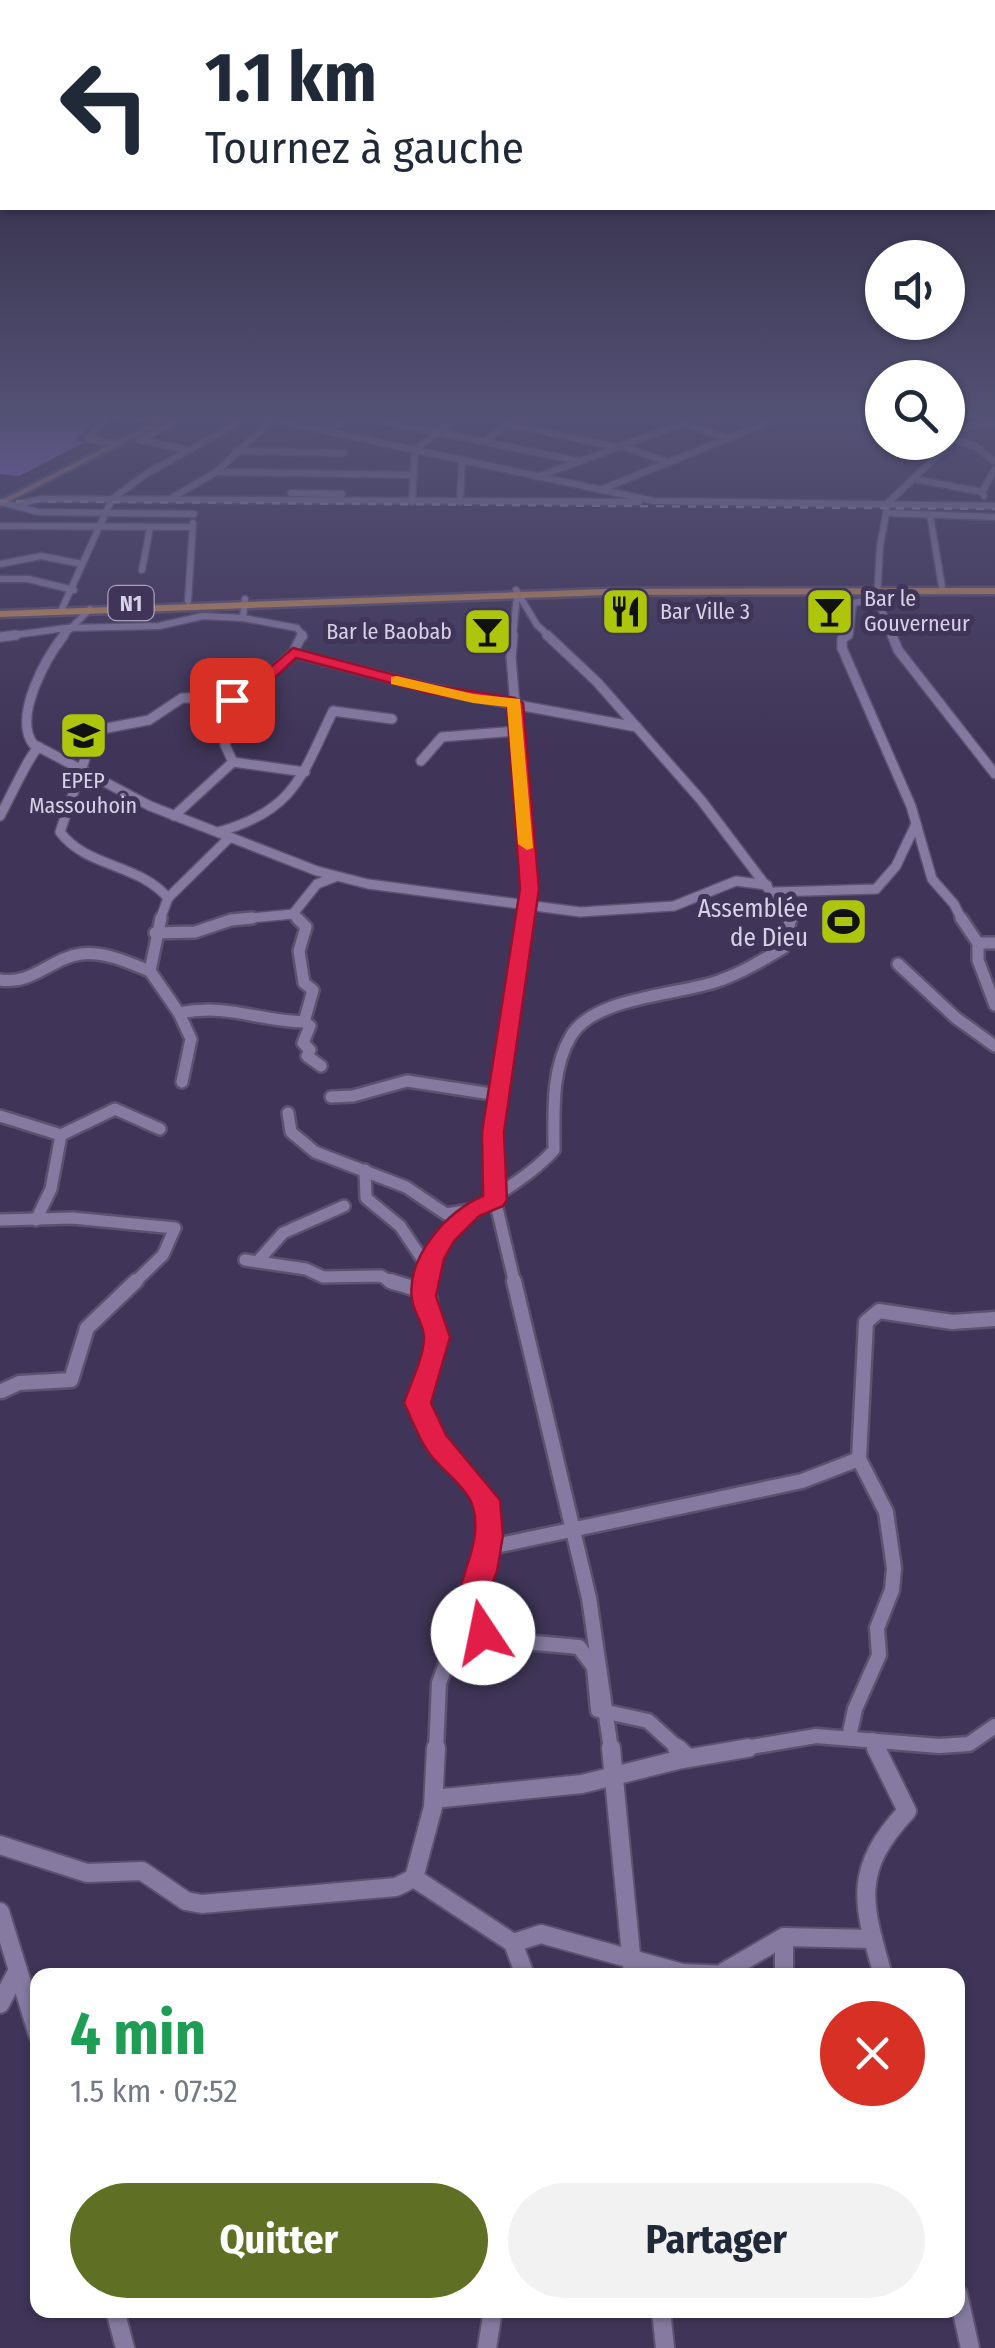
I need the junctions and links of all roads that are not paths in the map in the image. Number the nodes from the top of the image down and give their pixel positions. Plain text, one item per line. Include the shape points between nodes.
1 (0, 526) edge
2 (885, 526) edge
3 (932, 526) edge
4 (193, 527) joint
5 (100, 528) junction
6 (150, 528) junction
7 (0, 564) edge
8 (82, 564) junction
9 (142, 570) dead end
10 (0, 579) edge
11 (942, 588) junction
12 (995, 589) edge
13 (74, 590) junction
14 (517, 592) junction
15 (878, 592) junction
16 (245, 601) junction
17 (188, 602) junction
18 (62, 608) junction
19 (90, 610) junction
20 (0, 611) edge
21 (242, 618) junction
22 (66, 628) junction
23 (0, 637) edge
24 (293, 653) junction
25 (515, 703) junction
26 (392, 719) dead end
27 (232, 727) dead end
28 (637, 728) junction
29 (517, 732) junction
30 (40, 747) junction
31 (421, 760) dead end
32 (233, 762) junction
33 (81, 770) junction
34 (305, 772) junction
35 (995, 774) edge
36 (0, 816) edge
37 (174, 816) junction
38 (916, 824) junction
39 (218, 832) junction
40 (230, 837) junction
41 (335, 877) junction
42 (771, 888) junction
43 (168, 898) junction
44 (525, 907) junction
45 (293, 914) junction
46 (155, 933) junction
47 (978, 943) junction
48 (995, 943) edge
49 (898, 964) dead end
50 (150, 970) junction
51 (990, 976) edge
52 (0, 980) edge
53 (995, 1005) edge
54 (179, 1013) junction
55 (304, 1022) junction
56 (995, 1046) edge
57 (321, 1066) dead end
58 (182, 1082) dead end
59 (498, 1096) junction
60 (331, 1098) dead end
61 (288, 1113) dead end
62 (0, 1116) edge
63 (160, 1128) dead end
64 (61, 1135) junction
65 (365, 1170) junction
66 (495, 1200) junction
67 (344, 1206) dead end
68 (470, 1210) junction
69 (0, 1220) edge
70 (36, 1220) junction
71 (426, 1278) junction
72 (995, 1319) edge
73 (2, 1391) edge
74 (859, 1459) junction
75 (575, 1530) junction
76 (486, 1548) junction
77 (467, 1610) junction
78 (607, 1714) junction
79 (995, 1726) edge
80 (849, 1737) junction
81 (872, 1740) junction
82 (688, 1758) junction
83 (615, 1776) junction
84 (434, 1799) junction
85 (0, 1845) edge
86 (414, 1878) junction
87 (0, 1912) edge
88 (784, 1937) junction
89 (873, 1939) junction
90 (514, 1944) junction
91 (523, 1968) edge
92 (632, 1968) edge
93 (734, 1968) edge
94 (784, 1968) edge
95 (881, 1968) edge
96 (18, 1970) junction
97 (0, 2004) edge
98 (30, 2009) edge
99 (117, 2318) edge
100 (492, 2318) edge
101 (662, 2318) edge
102 (963, 2318) edge
103 (125, 2348) edge
104 (487, 2348) edge
105 (665, 2348) edge
106 (970, 2348) edge

1 - 5 street
2 - 15 street
3 - 11 street
4 - 6 street
4 - 17 street
5 - 6 street
5 - 8 street
6 - 9 street
7 - 8 street via 41,556
8 - 13 street
10 - 13 street
11 - 12 highway, N1
11 - 15 highway, N1
12 - 15 highway, N1
13 - 18 street
14 - 15 highway, N1
14 - 16 highway, N1
14 - 25 street
14 - 28 street via 547,636
15 - 35 street via 898,650
15 - 38 street via 853,603 842,648
16 - 17 highway, N1
16 - 19 highway, N1
16 - 21 street
17 - 18 highway, N1
18 - 19 highway, N1
18 - 20 highway, N1
19 - 22 street
21 - 22 street
21 - 24 street via 297,628 304,637
22 - 23 street
22 - 30 street via 42,666 34,696 27,732
24 - 25 street via 432,690
24 - 33 street via 244,697 182,698 149,720 102,729
25 - 28 street
25 - 29 street
26 - 34 street via 332,711
27 - 32 street via 225,746
28 - 42 street
29 - 31 street via 442,736
29 - 44 street via 530,889
30 - 33 street
30 - 36 street via 31,752
32 - 34 street
32 - 37 street
33 - 37 street
33 - 43 street via 63,838 141,872
34 - 39 street via 291,797 248,826
37 - 39 street
38 - 42 street via 876,889
38 - 47 street via 932,879
39 - 40 street
40 - 41 street
40 - 43 street
41 - 44 street
41 - 45 street via 317,884
42 - 44 street via 736,881 674,906 580,912
42 - 66 street via 792,919 787,942 776,954 730,978 643,996 571,1034 554,1090 554,1150
43 - 46 street
44 - 59 street
45 - 46 street
45 - 55 street via 306,927 299,951 304,983 313,990
46 - 50 street
47 - 48 street
47 - 51 street via 978,960
49 - 56 street via 957,1023
50 - 52 street via 75,955 48,972
50 - 54 street
51 - 53 street
54 - 55 street via 226,1009
54 - 58 street via 191,1039
55 - 57 street via 310,1026 303,1044 307,1056
59 - 60 street via 407,1081
59 - 66 street
61 - 65 street via 290,1132 307,1148
62 - 64 street
63 - 64 street via 115,1109
64 - 70 street via 51,1189
65 - 68 street via 446,1214
65 - 71 street via 366,1198 400,1226
66 - 68 street
66 - 75 street
67 - 71 street via 283,1233 252,1261 323,1277 381,1276 413,1288
68 - 71 street via 446,1235
69 - 70 street
70 - 73 street via 174,1228 162,1255 87,1328 71,1380 19,1383
71 - 76 street via 423,1296 437,1337 418,1403 436,1443 486,1500
72 - 74 street via 952,1322 879,1311 866,1322
74 - 75 street via 802,1481
74 - 80 street via 886,1512 894,1568 876,1628 879,1656 854,1709
75 - 76 street
75 - 78 street
76 - 77 street
77 - 78 street via 471,1626 502,1640 589,1652 594,1702
77 - 84 street via 438,1688
78 - 82 street via 648,1721
78 - 83 street
79 - 81 street via 969,1744
80 - 81 street
80 - 82 street via 816,1736
81 - 89 street via 907,1811 879,1838 862,1878
82 - 83 street
83 - 84 street
83 - 92 street
84 - 86 street
85 - 86 street via 87,1873 142,1871 186,1901 202,1904 396,1888
86 - 90 street
87 - 96 street
88 - 89 street
88 - 93 street
88 - 94 street
89 - 95 street
90 - 91 street
90 - 92 street via 541,1934
96 - 97 street
96 - 98 street
99 - 103 street
100 - 104 street
101 - 105 street
102 - 106 street

